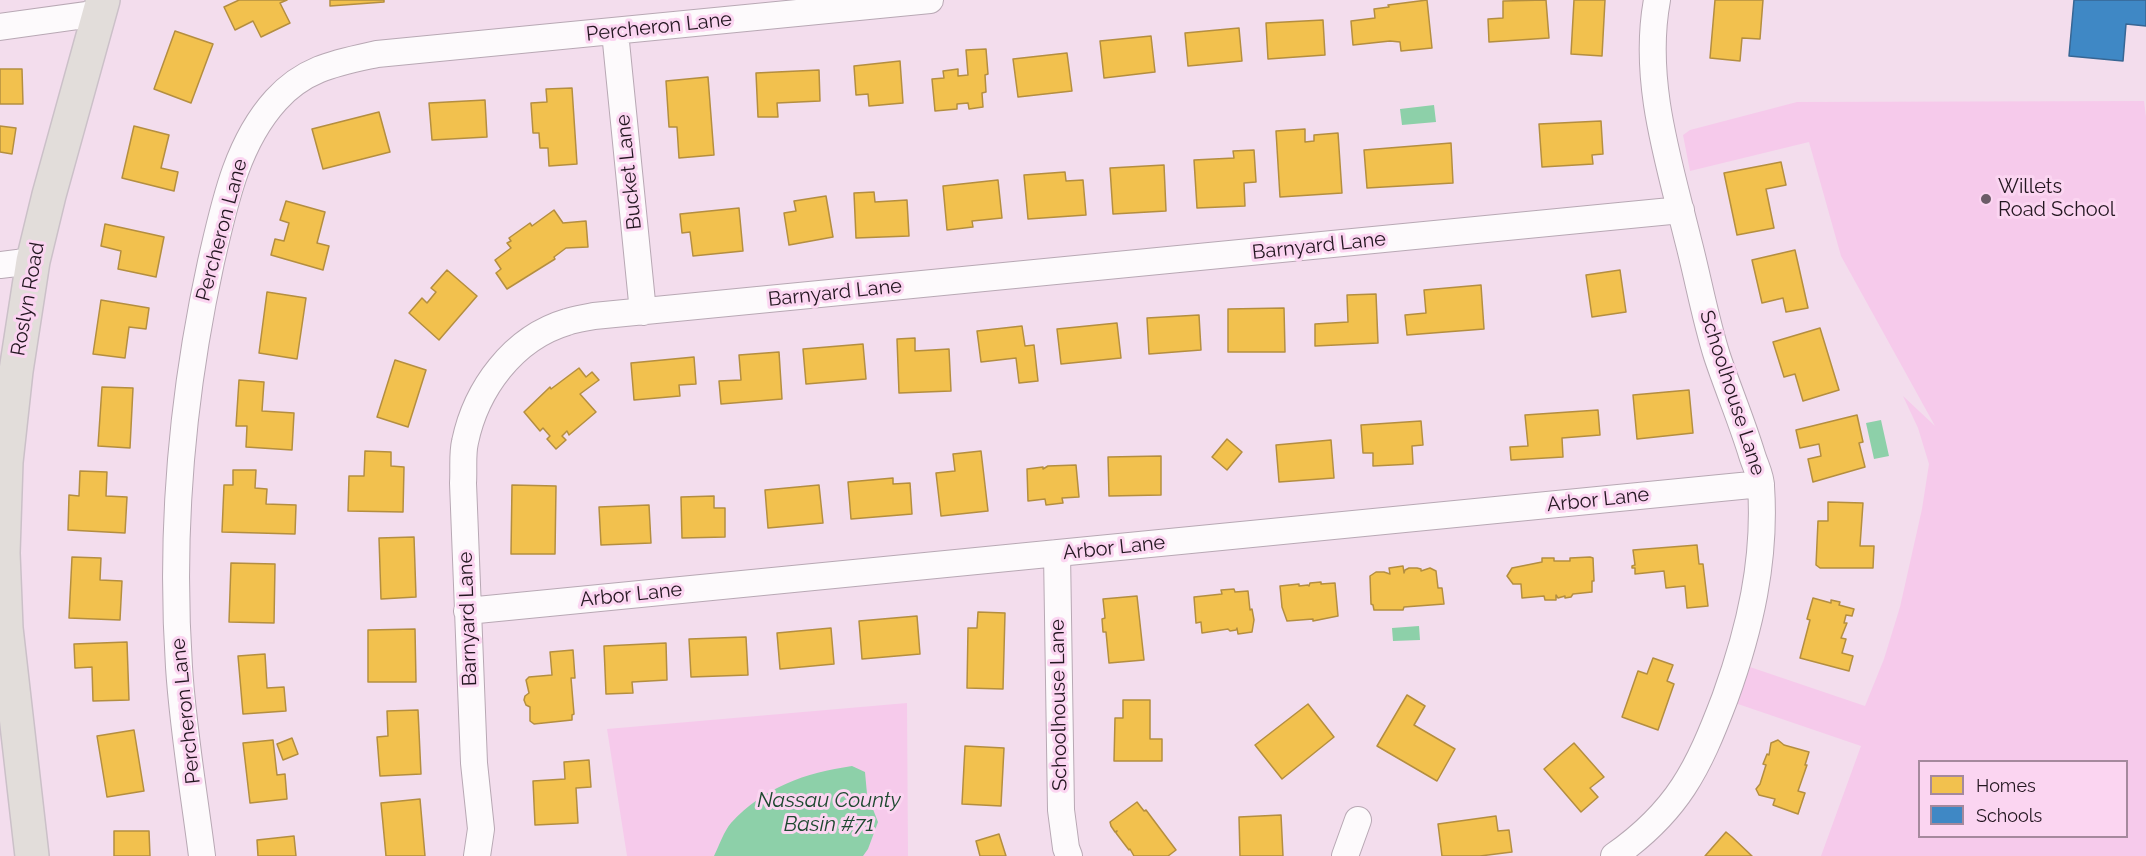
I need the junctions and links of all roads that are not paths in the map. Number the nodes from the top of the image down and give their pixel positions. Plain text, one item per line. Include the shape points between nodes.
1 (930, 0) edge
2 (1657, 0) edge
3 (102, 7) edge
4 (784, 7) edge
5 (0, 27) edge
6 (615, 32) junction
7 (1681, 210) junction
8 (33, 261) junction
9 (0, 266) edge
10 (643, 312) junction
11 (3, 479) edge
12 (1761, 484) junction
13 (1057, 553) junction
14 (467, 611) junction
15 (6, 696) edge
16 (1358, 820) dead end
17 (32, 856) edge
18 (202, 856) edge
19 (477, 856) edge
20 (1069, 856) edge
21 (1345, 856) edge
22 (1614, 856) edge

1 - 4 street, Percheron Lane
2 - 7 street, Schoolhouse Lane via 1652,54 1654,87
3 - 5 street
3 - 8 main road, Roslyn Road
4 - 6 street, Percheron Lane
6 - 10 street, Bucket Lane
6 - 18 street, Percheron Lane via 376,54 328,64 300,79 277,99 244,146 219,226 199,318 185,402 177,501 179,668
7 - 10 street, Barnyard Lane
7 - 12 street, Schoolhouse Lane via 1717,355
8 - 9 street
8 - 11 main road, Roslyn Road
10 - 14 street, Barnyard Lane via 594,316 549,329 517,350 485,390 473,413 465,444
11 - 15 main road, Roslyn Road
12 - 13 street, Arbor Lane
12 - 22 street, Schoolhouse Lane via 1753,606 1709,741 1685,787 1634,842
13 - 14 street, Arbor Lane
13 - 20 street, Schoolhouse Lane via 1060,810
14 - 19 street, Barnyard Lane via 481,829
15 - 17 main road, Roslyn Road
16 - 21 street

